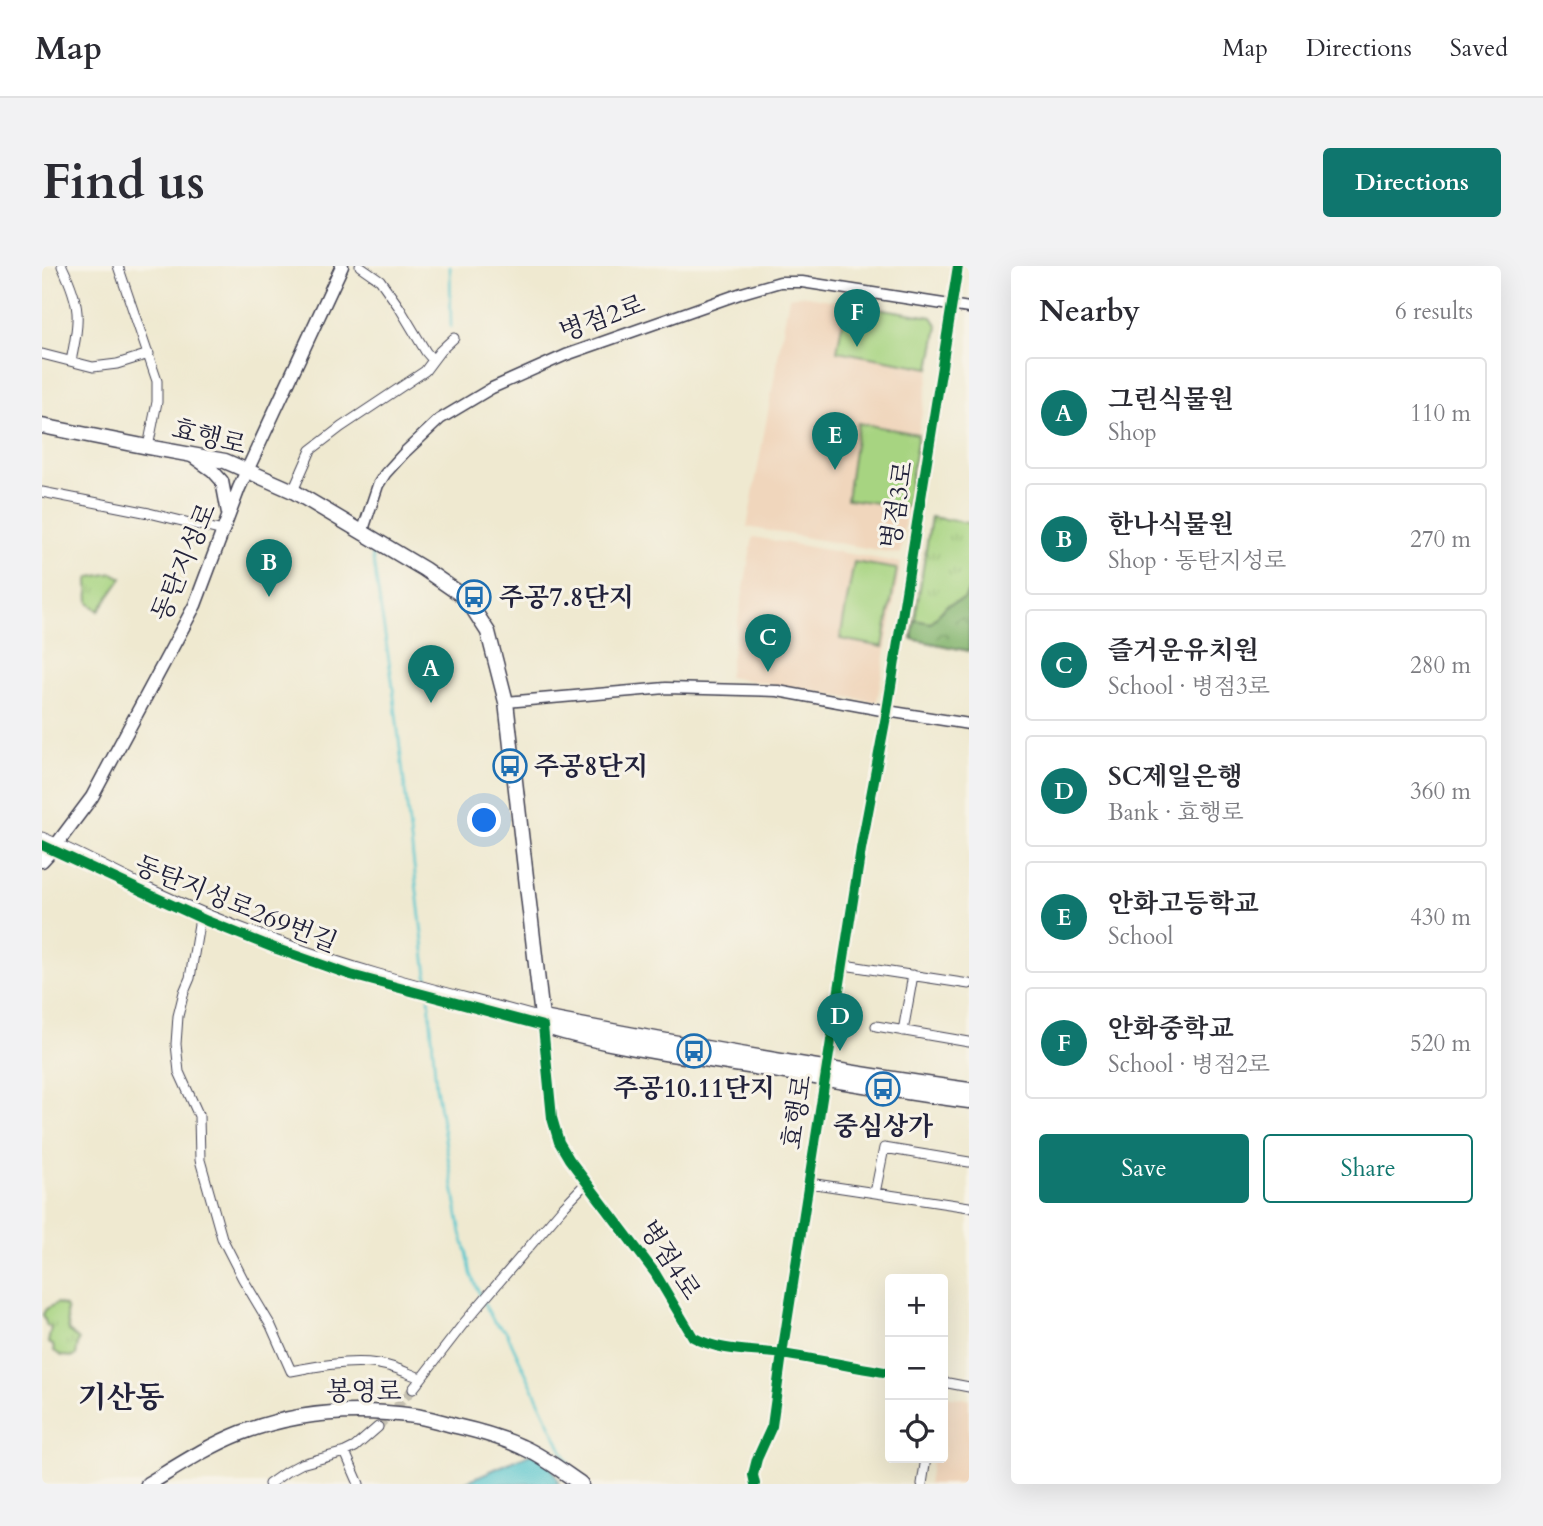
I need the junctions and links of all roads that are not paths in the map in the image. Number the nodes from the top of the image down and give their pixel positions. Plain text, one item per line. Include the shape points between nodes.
1 (62, 266) edge
2 (118, 266) edge
3 (342, 266) edge
4 (360, 266) edge
5 (958, 266) edge
6 (951, 306) junction
7 (969, 308) edge
8 (454, 338) dead end
9 (42, 354) edge
10 (149, 354) junction
11 (71, 360) junction
12 (433, 360) junction
13 (42, 426) edge
14 (148, 447) junction
15 (189, 454) junction
16 (247, 471) junction
17 (293, 491) junction
18 (42, 492) edge
19 (229, 517) junction
20 (358, 530) junction
21 (223, 531) junction
22 (506, 702) junction
23 (887, 711) junction
24 (969, 724) edge
25 (42, 837) edge
26 (51, 846) edge
27 (42, 861) edge
28 (200, 918) junction
29 (844, 965) junction
30 (913, 975) junction
31 (969, 984) edge
32 (407, 987) junction
33 (543, 1022) junction
34 (876, 1026) dead end
35 (903, 1031) junction
36 (969, 1042) edge
37 (826, 1073) junction
38 (969, 1090) edge
39 (969, 1101) edge
40 (969, 1161) edge
41 (587, 1182) junction
42 (809, 1183) junction
43 (875, 1193) junction
44 (969, 1206) edge
45 (782, 1354) junction
46 (885, 1372) edge
47 (421, 1378) junction
48 (948, 1383) edge
49 (969, 1387) edge
50 (413, 1389) tunnel mouth
51 (379, 1427) tunnel mouth
52 (345, 1452) junction
53 (925, 1463) edge
54 (148, 1484) edge
55 (269, 1484) edge
56 (359, 1484) edge
57 (580, 1484) edge
58 (755, 1484) edge
59 (922, 1484) edge

1 - 11 street via 78,305
2 - 10 street
3 - 16 main road, 동탄지성로
4 - 12 street via 380,280
5 - 6 street, 병점3로
6 - 7 street, 병점2로
6 - 20 street, 병점2로 via 780,282 566,355 492,388 440,419 385,474
6 - 23 street, 병점3로
8 - 12 street
9 - 11 street
10 - 11 street via 93,367
10 - 14 street via 157,402
12 - 17 street via 425,371 311,450
13 - 14 main road, 효행로
14 - 15 main road, 효행로
15 - 16 main road, 효행로
15 - 19 main road via 222,481
16 - 17 main road, 효행로
16 - 19 main road, 동탄지성로
17 - 20 main road, 효행로
18 - 21 street
19 - 21 main road, 동탄지성로
20 - 22 main road, 효행로 via 466,598 488,632
21 - 26 main road, 동탄지성로 via 195,605 92,797
22 - 23 street via 666,688 778,691
22 - 33 main road
23 - 24 street
23 - 29 street, 효행로
25 - 26 street
26 - 27 main road, 동탄지성로
26 - 28 street, 동탄지성로269번길
26 - 32 street via 210,915
28 - 32 street, 동탄지성로269번길 via 351,975
28 - 47 street via 176,1044 179,1072 199,1116 200,1160 222,1238 291,1371 326,1364 364,1364 394,1367
29 - 30 street
29 - 37 street, 효행로
30 - 31 street
30 - 35 street
32 - 33 street
33 - 37 main road, 효행로 via 577,1036 651,1051
33 - 41 street, 병점4로 via 555,1130
34 - 35 street
35 - 36 street
37 - 38 main road, 효행로
37 - 39 main road, 효행로 via 915,1094
37 - 42 street, 효행로
40 - 43 street via 884,1147
41 - 45 street, 병점4로 via 655,1273 693,1337 719,1346
41 - 47 street
42 - 43 street
42 - 45 street, 효행로
43 - 44 street
45 - 46 street, 병점4로
45 - 58 street, 효행로 via 772,1426 757,1459
47 - 50 street
48 - 49 street
51 - 52 street
52 - 55 street via 301,1464
52 - 56 street
53 - 59 street
54 - 57 main road, 봉영로 via 240,1433 286,1419 337,1412 416,1416 480,1432 521,1446

